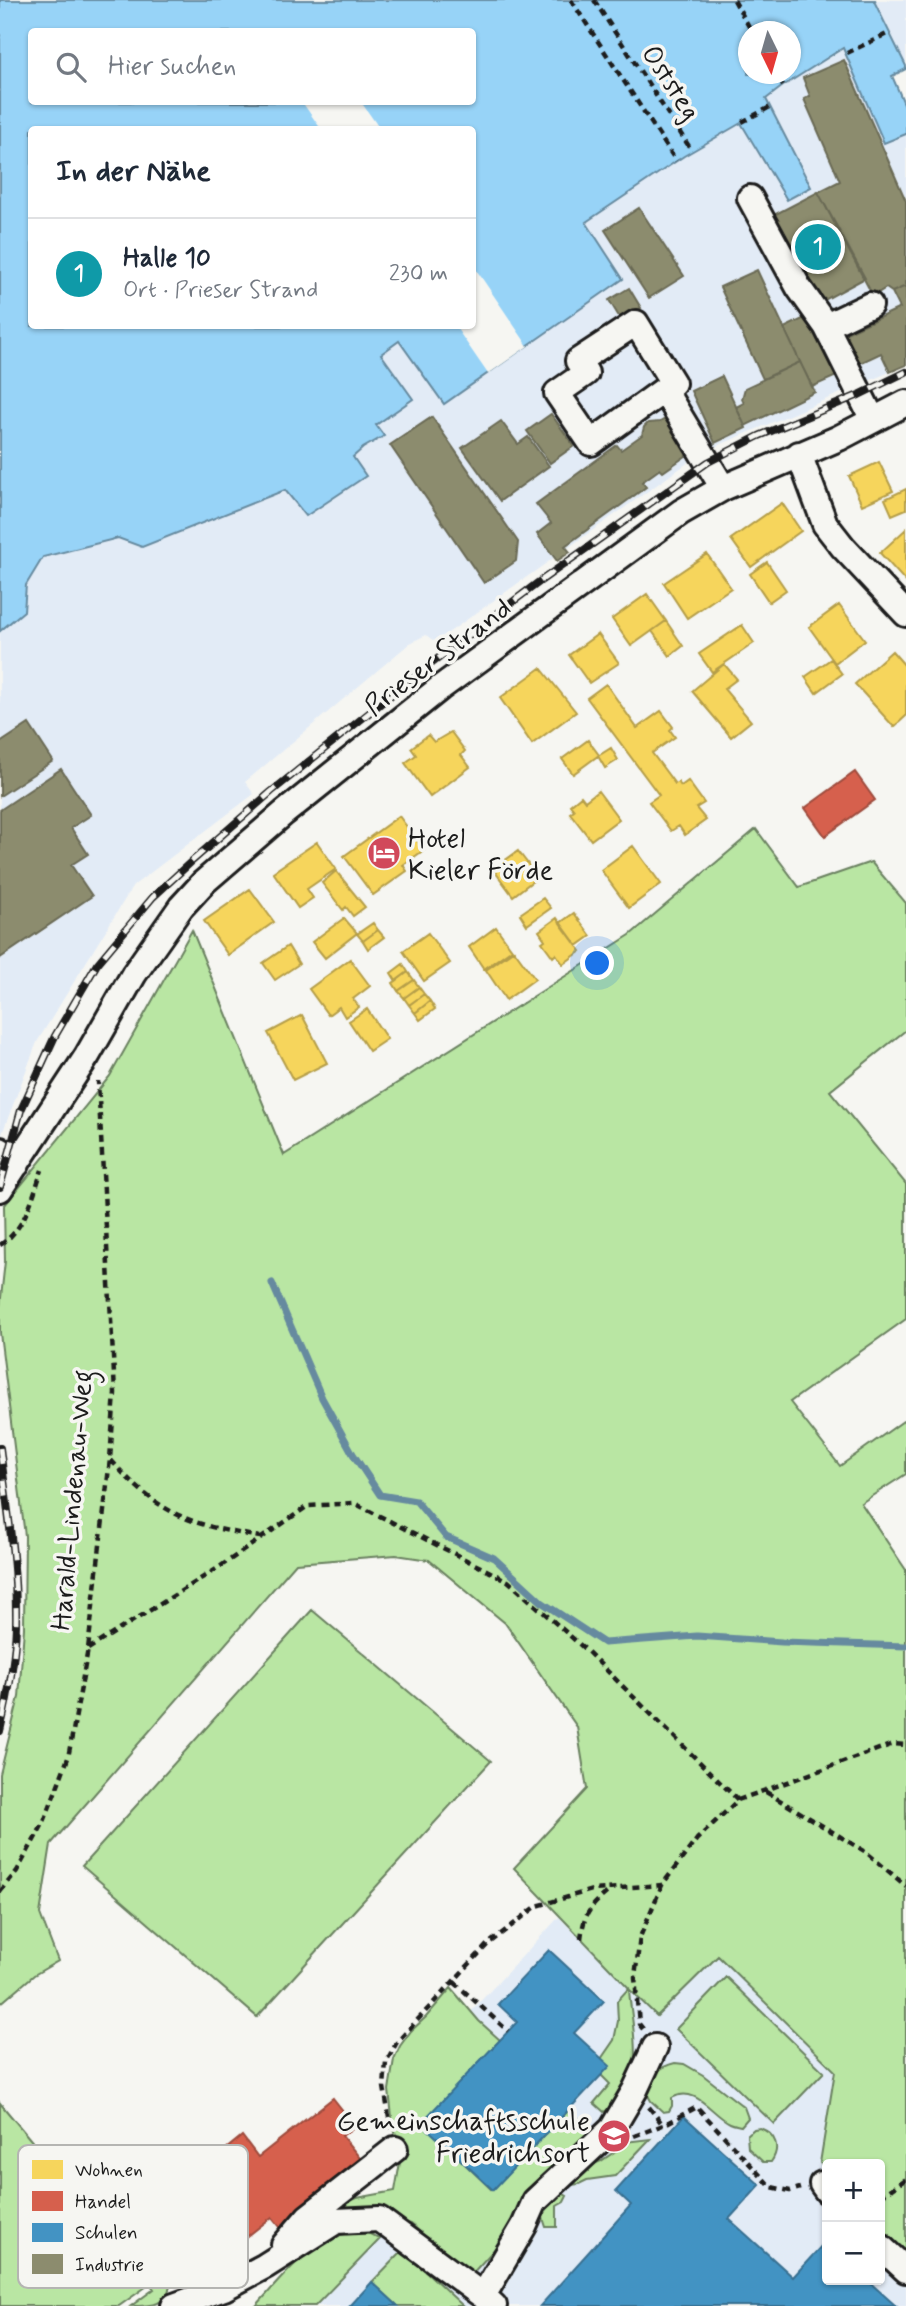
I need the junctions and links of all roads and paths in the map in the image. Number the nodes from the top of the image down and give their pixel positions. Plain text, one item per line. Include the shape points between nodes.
1 (571, 0) edge
2 (594, 0) edge
3 (734, 0) edge
4 (746, 21) edge
5 (889, 33) dead end
6 (847, 54) dead end
7 (770, 107) dead end
8 (742, 122) dead end
9 (692, 151) dead end
10 (676, 161) dead end
11 (750, 198) dead end
12 (870, 305) dead end
13 (826, 326) junction
14 (664, 390) junction
15 (906, 402) edge
16 (873, 420) junction
17 (799, 454) junction
18 (723, 488) junction
19 (906, 614) edge
20 (87, 1056) junction
21 (8, 1157) edge
22 (0, 1189) edge
23 (110, 1459) junction
24 (261, 1538) junction
25 (88, 1649) junction
26 (906, 1745) edge
27 (765, 1792) junction
28 (738, 1800) junction
29 (662, 1885) junction
30 (906, 1885) edge
31 (612, 1889) junction
32 (0, 1892) edge
33 (581, 1939) dead end
34 (453, 1982) junction
35 (508, 2031) dead end
36 (655, 2047) joint
37 (631, 2137) dead end
38 (395, 2149) joint
39 (906, 2179) edge
40 (822, 2187) edge
41 (885, 2194) edge
42 (885, 2251) edge
43 (265, 2266) junction
44 (906, 2270) edge
45 (248, 2279) edge
46 (223, 2297) edge
47 (489, 2301) edge
48 (174, 2306) edge

1 - 10 path
2 - 9 path, Oststeg
3 - 4 path
5 - 6 path
7 - 8 path
11 - 13 street via 799,288
12 - 13 street
13 - 16 street
14 - 14 street via 673,383 636,323 578,361 586,373 557,393 591,443
14 - 18 street
15 - 16 street, Prieser Strand
16 - 17 street, Prieser Strand
17 - 18 street, Prieser Strand
17 - 19 street via 825,524
18 - 20 street, Prieser Strand via 681,512 440,688 204,882 180,907 134,974
20 - 21 street, Prieser Strand
20 - 23 path, Harald-Lindenau-Weg via 97,1072 98,1086 115,1393
21 - 22 street, Prieser Strand
23 - 24 path via 148,1497 187,1521
23 - 25 path, Harald-Lindenau-Weg
24 - 25 path
24 - 28 path via 308,1506 354,1503 508,1581 586,1650
25 - 32 path, Harald-Lindenau-Weg via 68,1758 44,1822
26 - 27 path via 893,1744
27 - 28 path
27 - 30 path via 866,1852
28 - 29 path via 697,1839
29 - 31 path
29 - 36 path via 640,1937 635,1976 639,2024
31 - 33 path via 589,1908
31 - 34 path via 537,1906 488,1944
34 - 35 path
34 - 38 path via 397,2042 386,2062 384,2087
36 - 47 street via 612,2129 535,2201
37 - 40 path via 697,2107 771,2187
38 - 43 street via 308,2217
39 - 41 path
42 - 44 street
43 - 45 street
43 - 47 street via 336,2221 379,2220
46 - 48 street

